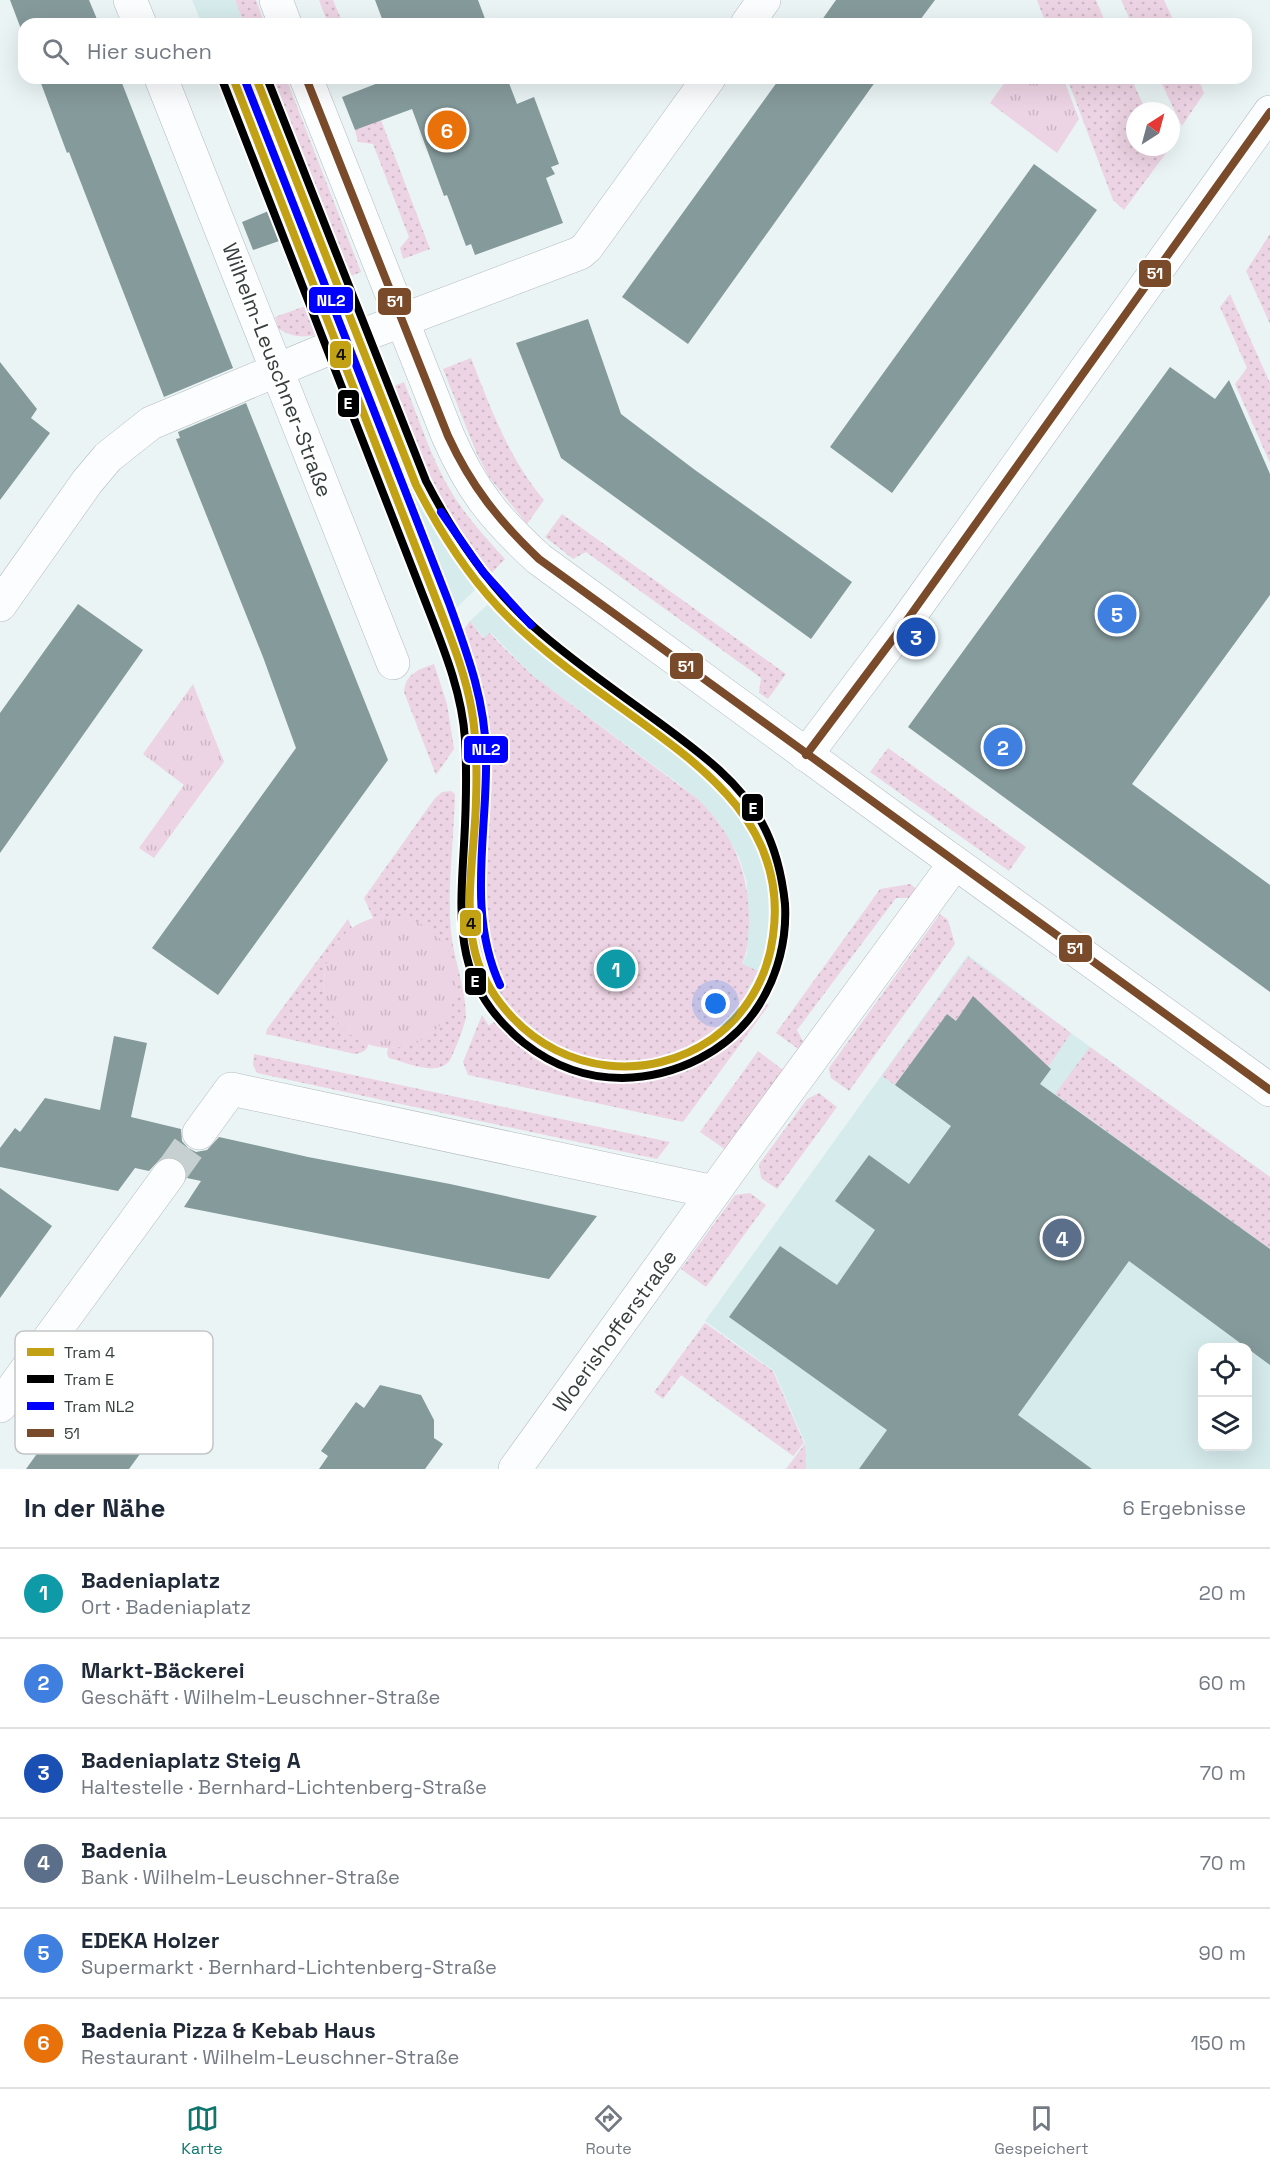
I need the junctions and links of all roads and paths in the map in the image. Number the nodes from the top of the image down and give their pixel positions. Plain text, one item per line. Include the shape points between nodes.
1 (130, 0) edge
2 (276, 0) edge
3 (764, 0) edge
4 (138, 18) edge
5 (283, 18) edge
6 (751, 18) edge
7 (163, 84) edge
8 (308, 84) edge
9 (705, 84) edge
10 (1270, 112) edge
11 (400, 321) junction
12 (278, 369) junction
13 (0, 605) edge
14 (393, 663) dead end
15 (806, 756) junction
16 (955, 862) junction
17 (1270, 1090) edge
18 (199, 1133) tunnel mouth
19 (169, 1175) tunnel mouth
20 (714, 1192) junction
21 (55, 1331) edge
22 (15, 1385) edge
23 (0, 1406) edge
24 (515, 1469) edge

1 - 4 street
2 - 5 street
3 - 6 street
7 - 12 street, Wilhelm-Leuschner-Straße
8 - 11 street
9 - 11 street via 580,253
10 - 15 street
11 - 12 street
11 - 15 street via 461,466 500,523 539,559
12 - 13 street via 151,423 129,438 87,482
12 - 14 street, Wilhelm-Leuschner-Straße
15 - 16 street
16 - 17 street
16 - 20 street, Woerishofferstraße
18 - 20 street via 231,1089
19 - 21 street
20 - 24 street, Woerishofferstraße
22 - 23 street

